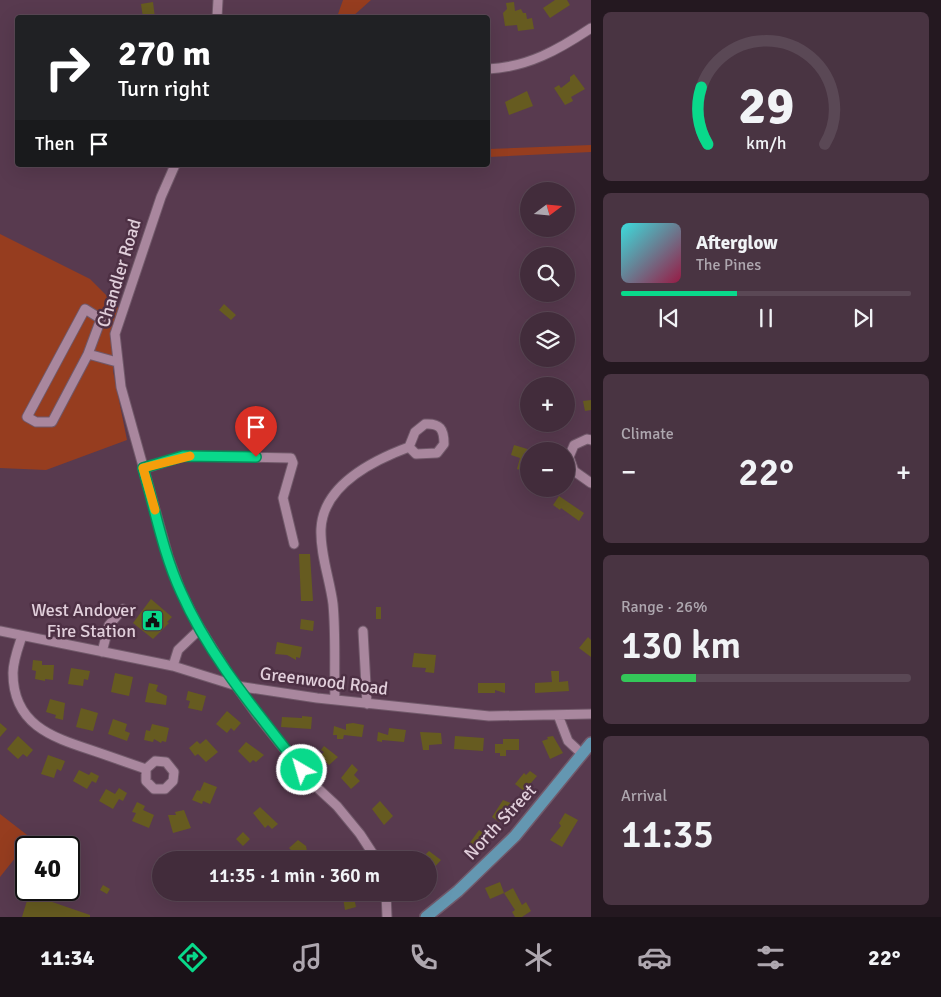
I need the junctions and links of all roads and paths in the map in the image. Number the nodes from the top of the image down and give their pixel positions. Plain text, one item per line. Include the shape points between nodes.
1 (218, 0) edge
2 (217, 15) edge
3 (591, 28) edge
4 (490, 69) edge
5 (174, 167) edge
6 (88, 354) junction
7 (118, 362) junction
8 (591, 440) edge
9 (409, 447) dead end
10 (143, 468) junction
11 (591, 483) edge
12 (294, 544) dead end
13 (123, 608) dead end
14 (200, 628) junction
15 (363, 631) dead end
16 (0, 632) edge
17 (22, 636) junction
18 (102, 652) junction
19 (172, 666) junction
20 (237, 686) junction
21 (335, 700) junction
22 (367, 704) junction
23 (591, 714) edge
24 (558, 715) junction
25 (591, 743) edge
26 (582, 754) junction
27 (146, 769) dead end
28 (370, 851) edge
29 (386, 901) edge
30 (387, 917) edge
31 (426, 917) edge

1 - 2 street
3 - 4 street via 541,58
5 - 7 street, Chandler Road via 160,197 116,328
6 - 6 street via 52,422 36,422 27,417 85,309 101,319
6 - 7 street
7 - 10 street, Chandler Road via 121,387
8 - 11 street via 574,445 569,457 574,471
9 - 21 street via 373,463 350,479 327,506 321,528 333,605
10 - 12 street via 183,456 291,458 293,463 284,498
10 - 14 street, Chandler Road via 181,592
13 - 18 street via 110,625
14 - 19 street via 178,650
14 - 20 street, Chandler Road
15 - 22 street
16 - 17 street, Greenwood Road
17 - 18 street, Greenwood Road
17 - 27 street via 14,663 14,684 21,706 33,723 54,738
18 - 19 street, Greenwood Road
19 - 20 street, Greenwood Road
20 - 21 street, Greenwood Road
20 - 28 street, Chandler Road via 256,715 310,780 337,806
21 - 22 street, Greenwood Road
22 - 24 street, Greenwood Road via 489,716
23 - 24 street, Greenwood Road
24 - 26 street via 568,742
25 - 26 main road, North Street
26 - 31 main road, North Street via 515,836
29 - 30 street

